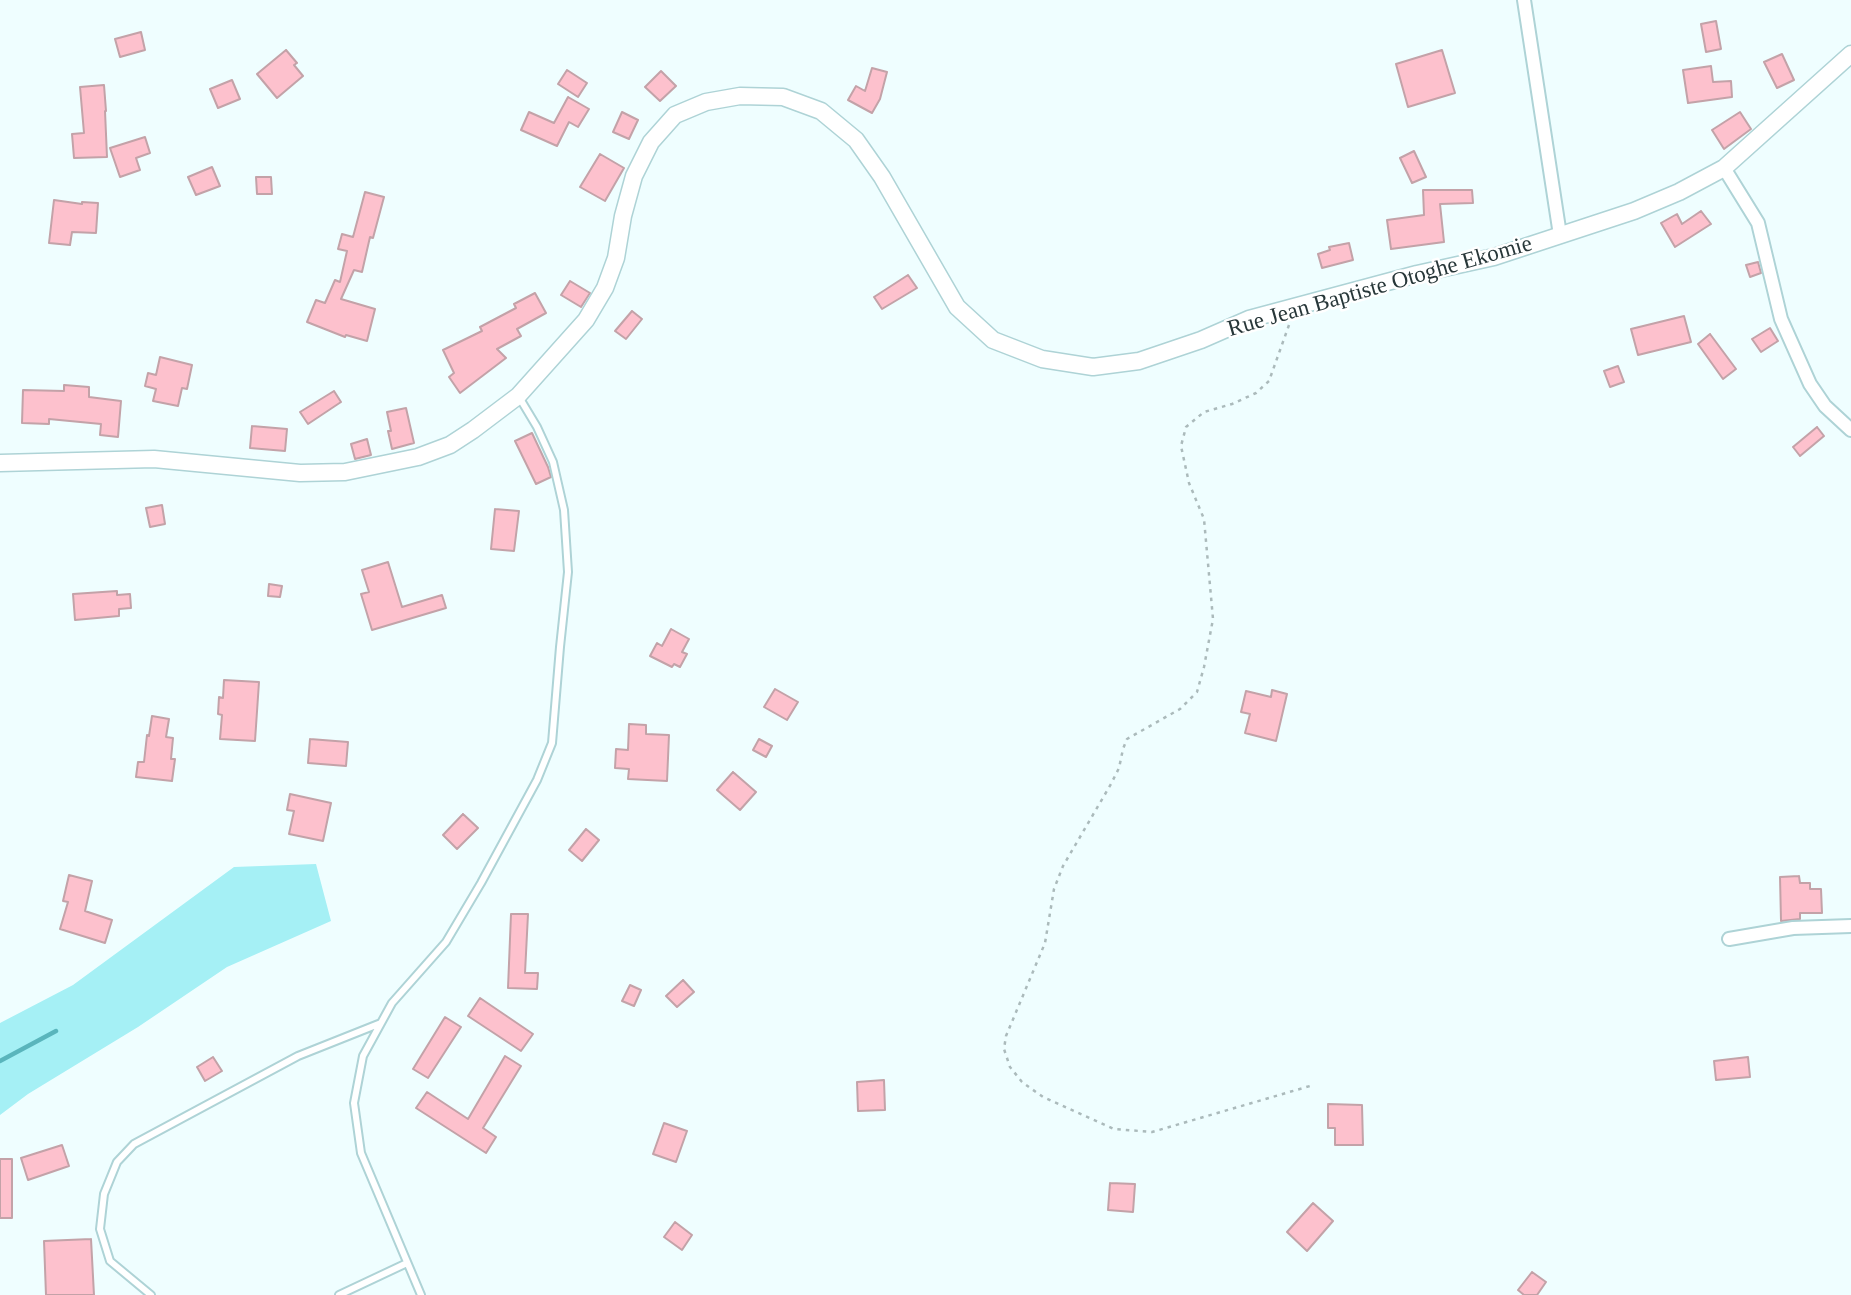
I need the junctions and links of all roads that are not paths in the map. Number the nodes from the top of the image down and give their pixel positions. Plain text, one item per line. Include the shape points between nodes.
1 (1524, 0) edge
2 (1851, 54) edge
3 (1724, 168) junction
4 (1560, 235) junction
5 (518, 396) junction
6 (1851, 430) edge
7 (0, 463) edge
8 (1851, 926) edge
9 (1729, 939) dead end
10 (381, 1023) junction
11 (407, 1263) junction
12 (151, 1295) edge
13 (339, 1295) edge
14 (421, 1295) edge

1 - 4 street
2 - 3 street, Rue Jean Baptiste Otoghe Ekomie
3 - 4 street, Rue Jean Baptiste Otoghe Ekomie via 1657,202
3 - 6 street via 1759,223 1781,319 1810,384
4 - 5 street, Rue Jean Baptiste Otoghe Ekomie via 1494,257 1248,319 1139,361 1093,367 1042,359 993,340 957,307 856,140 821,111 783,97 740,96 706,102 675,115 651,142 634,176 605,288 586,320
5 - 7 street, Rue Jean Baptiste Otoghe Ekomie via 450,445 418,457 345,472 300,473 155,459
5 - 10 lane via 554,462 564,510 568,572 552,743 537,780 446,942 392,1003
8 - 9 street via 1793,928
10 - 11 lane via 363,1056 354,1103 361,1153
10 - 12 lane via 286,1062 134,1144 117,1162 104,1194 100,1229 110,1261
11 - 13 lane
11 - 14 lane

